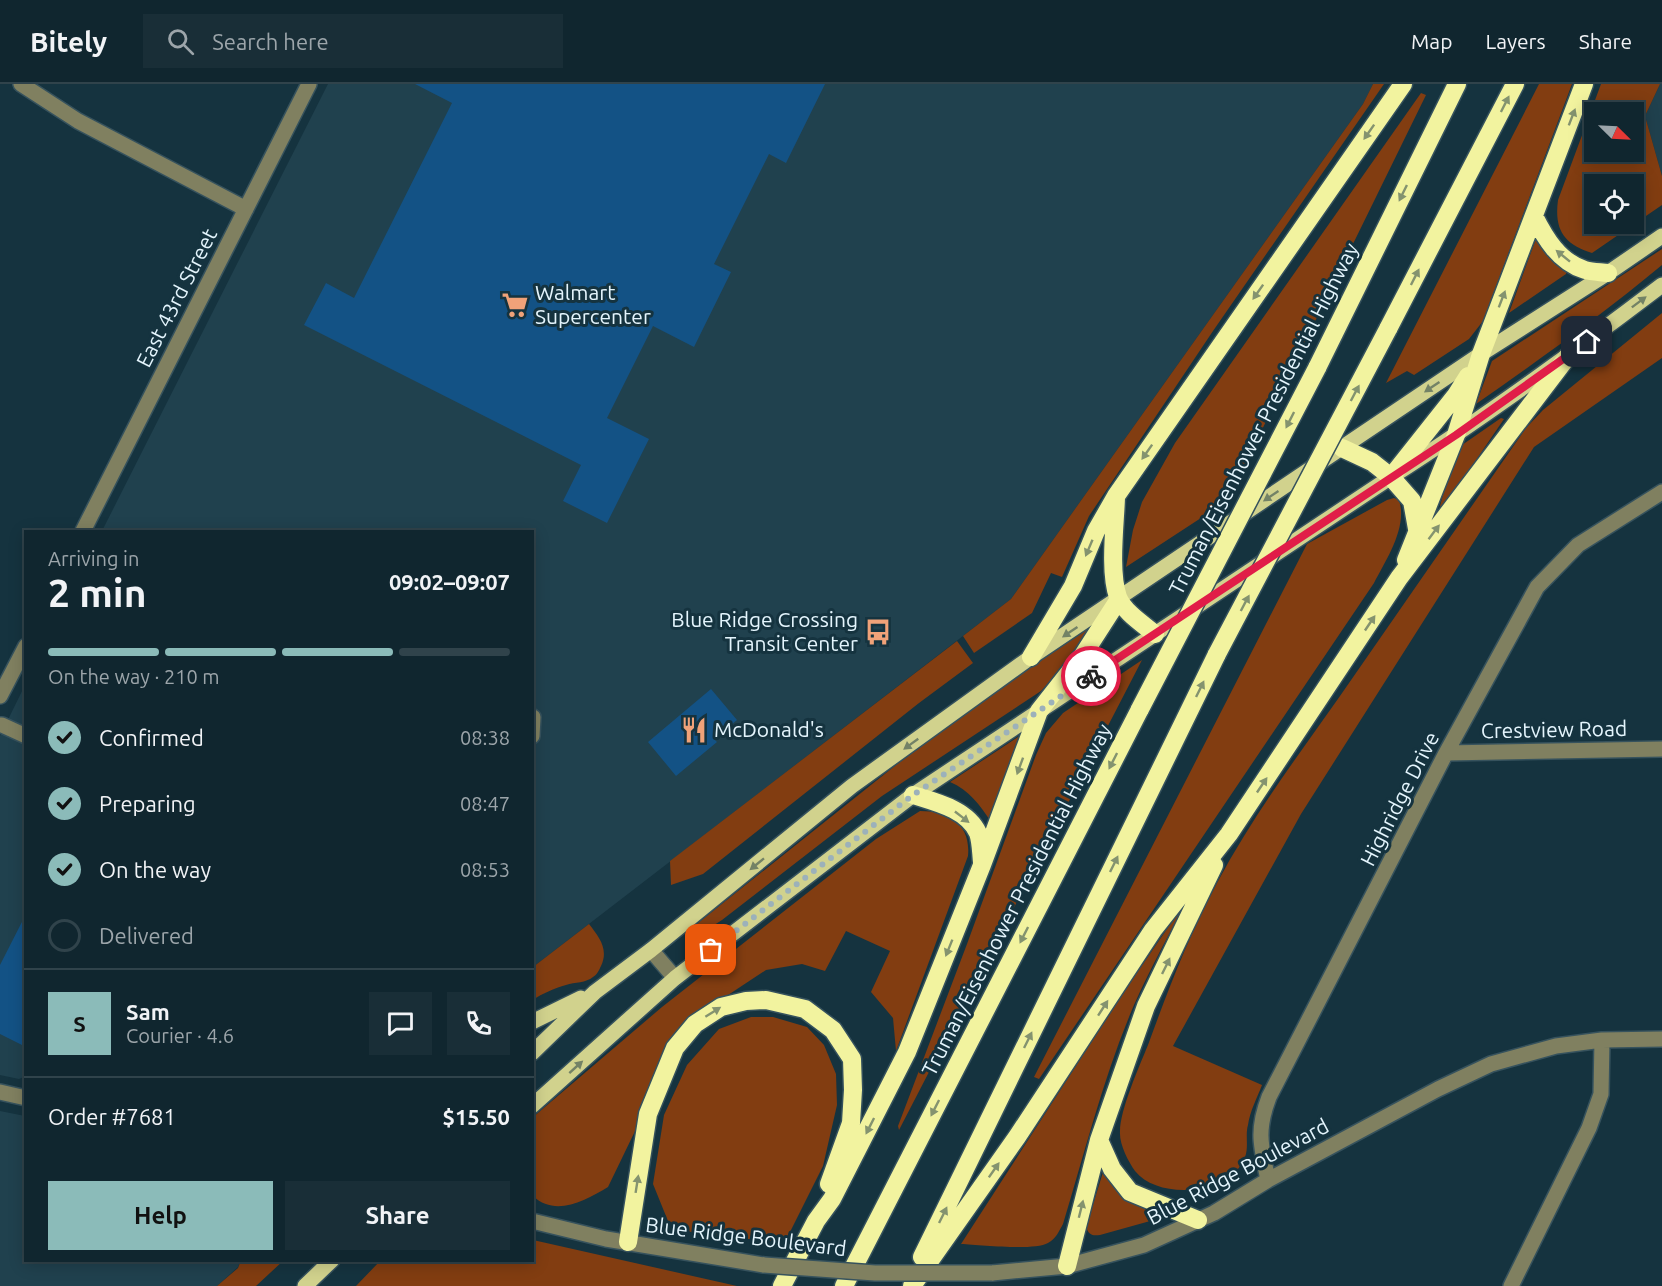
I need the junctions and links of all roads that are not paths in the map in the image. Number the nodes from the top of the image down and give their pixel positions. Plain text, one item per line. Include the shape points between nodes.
1 (21, 84) edge
2 (309, 84) edge
3 (1403, 84) edge
4 (1457, 84) edge
5 (1515, 84) edge
6 (1584, 84) edge
7 (246, 209) junction
8 (1534, 216) junction
9 (1662, 236) edge
10 (1608, 273) junction
11 (1662, 285) edge
12 (1481, 354) junction
13 (1568, 356) junction
14 (1456, 435) junction
15 (1342, 448) junction
16 (1391, 477) junction
17 (1662, 492) edge
18 (1116, 496) junction
19 (1417, 529) junction
20 (84, 530) edge
21 (1399, 578) junction
22 (1119, 599) junction
23 (1155, 634) junction
24 (24, 649) edge
25 (1031, 657) junction
26 (4, 680) edge
27 (0, 696) edge
28 (1039, 711) junction
29 (0, 725) edge
30 (24, 735) edge
31 (1662, 748) edge
32 (1446, 753) junction
33 (913, 795) junction
34 (1229, 834) junction
35 (982, 865) junction
36 (651, 950) junction
37 (675, 978) junction
38 (595, 992) junction
39 (534, 1021) edge
40 (1662, 1039) edge
41 (1602, 1040) junction
42 (534, 1051) edge
43 (0, 1092) edge
44 (24, 1098) edge
45 (534, 1104) edge
46 (1099, 1140) junction
47 (1268, 1180) junction
48 (1198, 1220) junction
49 (534, 1221) edge
50 (816, 1221) junction
51 (628, 1242) junction
52 (330, 1262) edge
53 (1067, 1266) junction
54 (305, 1286) edge
55 (782, 1286) edge
56 (844, 1286) edge
57 (910, 1286) edge
58 (1511, 1286) edge

1 - 7 street via 78,121
2 - 7 street, East 43rd Street
3 -> 18 highway
4 -> 56 highway, Truman/Eisenhower Presidential Highway, bridge via 1317,368
57 -> 5 highway, bridge via 1217,654
8 -> 6 highway
7 - 20 street, East 43rd Street
10 -> 8 highway via 1584,270 1564,258 1547,242
12 -> 8 highway
9 - 10 main road
10 - 12 main road
13 -> 11 main road
12 - 14 highway
12 -> 15 main road
12 - 16 highway via 1456,395
13 - 14 main road
21 -> 13 highway
14 - 16 main road
14 - 19 highway
15 - 16 highway via 1372,462
15 -> 22 main road
16 - 19 highway via 1412,501
16 - 23 main road
17 - 32 street, Highridge Drive via 1578,545 1537,587
18 - 22 highway via 1115,578
18 -> 25 highway via 1073,586
19 - 21 highway
34 -> 21 highway
22 - 23 highway via 1133,617
22 -> 25 main road
22 - 28 highway via 1083,655
23 - 28 main road
24 - 26 street
25 -> 36 main road via 852,786
26 - 27 street
28 - 33 main road
28 -> 35 highway
29 - 30 street
31 - 32 street, Crestview Road
32 - 47 street, Highridge Drive via 1269,1097 1260,1140
33 -> 35 highway via 965,817 978,833
33 - 37 main road
46 -> 34 highway via 1146,1006
57 -> 34 highway via 1017,1137 1153,930
35 -> 50 highway via 907,1052 832,1200
36 - 37 street
36 - 38 main road
45 -> 37 main road
38 - 39 main road
38 - 42 main road
40 - 41 street, Blue Ridge Boulevard
41 - 47 street, Blue Ridge Boulevard via 1556,1046 1491,1064
41 - 58 street via 1601,1094 1589,1128
43 - 44 street
46 - 48 highway via 1112,1169 1130,1192
53 -> 46 highway
47 - 48 street, Blue Ridge Boulevard
48 - 53 street, Blue Ridge Boulevard via 1144,1245
49 - 51 street, Blue Ridge Boulevard
51 -> 50 highway via 648,1114 675,1048 695,1024 721,1007 746,1001 766,1000 804,1009 833,1030 852,1059 851,1123
50 - 55 highway
51 - 53 street, Blue Ridge Boulevard, bridge via 764,1265 875,1273 992,1272
52 - 54 main road

